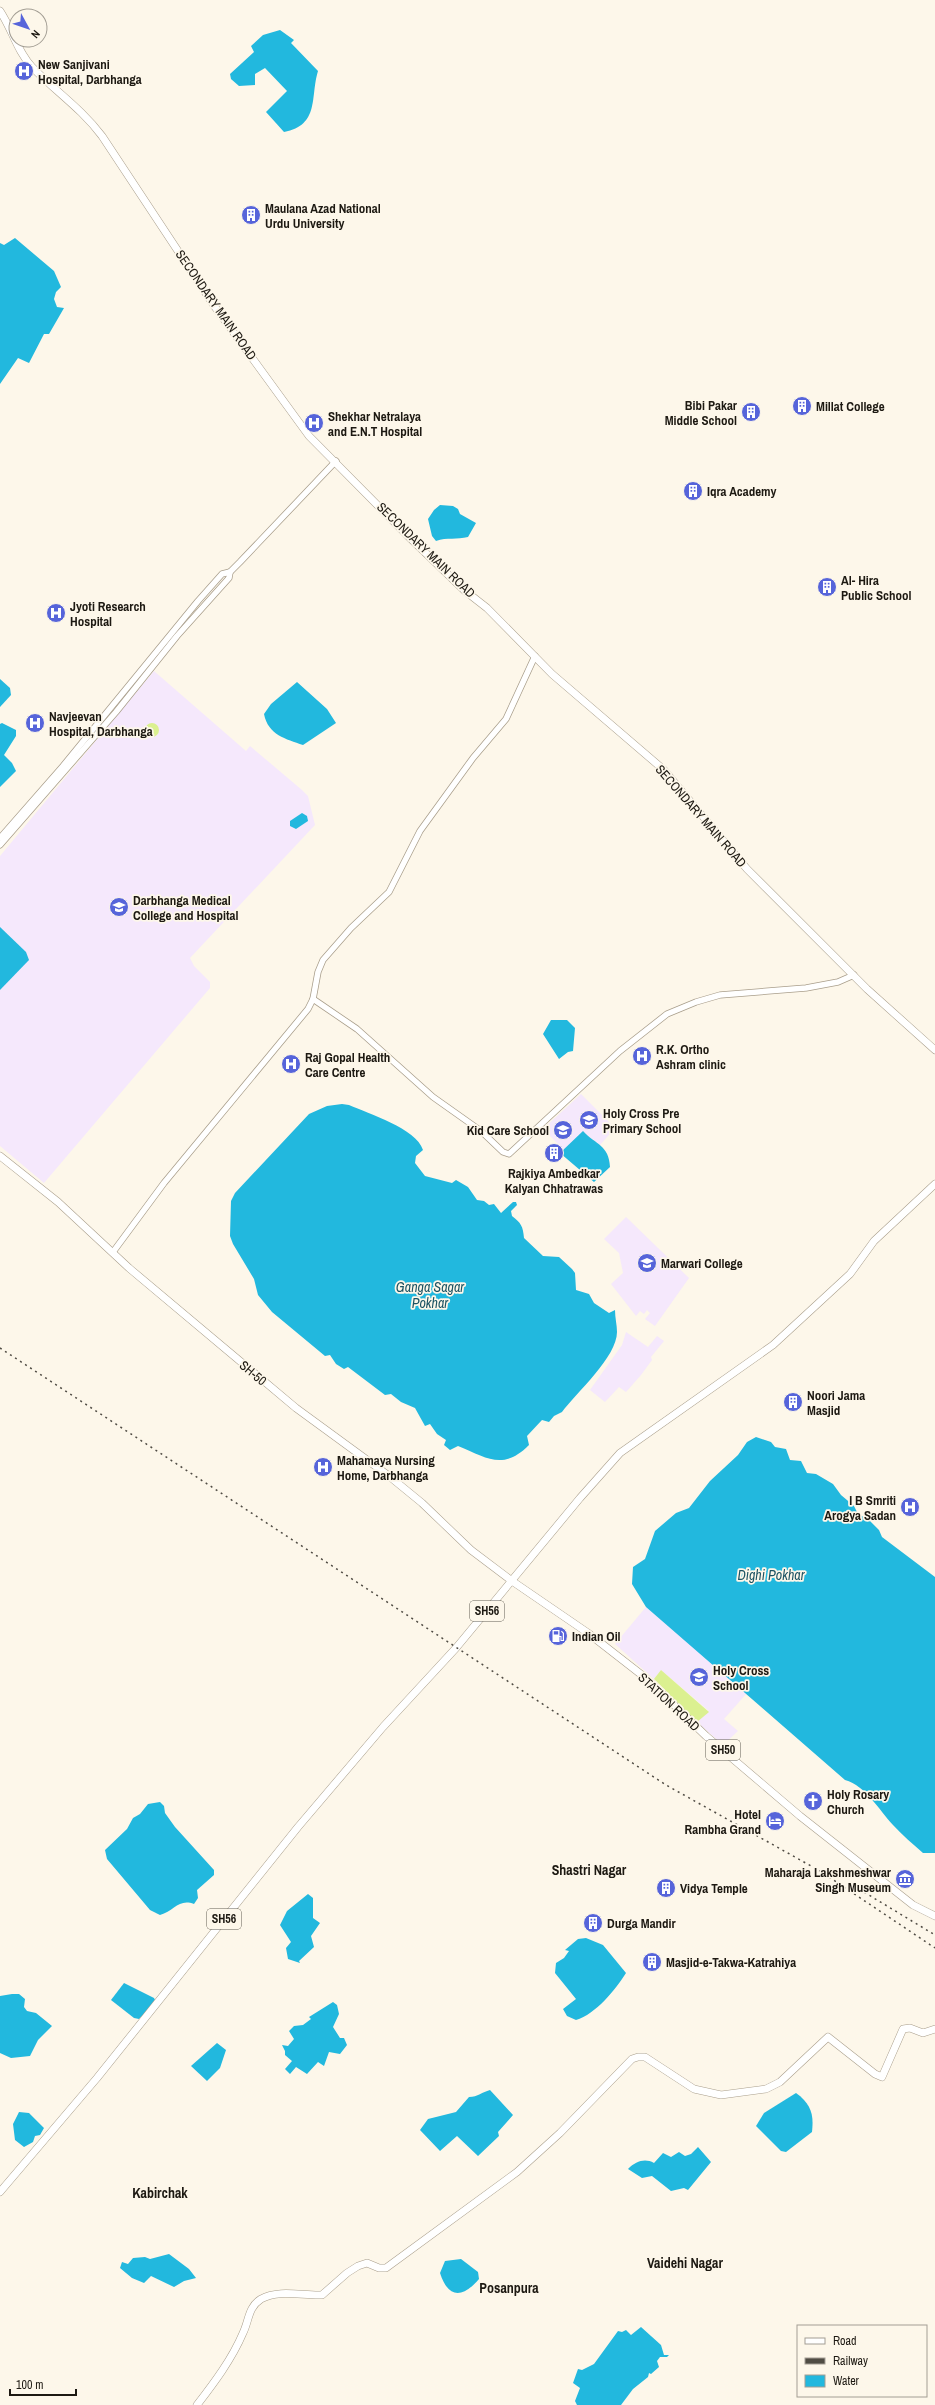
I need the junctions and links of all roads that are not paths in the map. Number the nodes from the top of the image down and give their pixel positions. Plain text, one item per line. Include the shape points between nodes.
1 (0, 11) edge
2 (336, 461) junction
3 (535, 656) junction
4 (39, 797) junction
5 (0, 838) edge
6 (0, 845) edge
7 (854, 975) junction
8 (313, 999) junction
9 (935, 1050) edge
10 (0, 1156) edge
11 (935, 1184) edge
12 (113, 1252) junction
13 (512, 1581) junction
14 (935, 1916) edge
15 (935, 2029) edge
16 (0, 2192) edge
17 (197, 2405) edge

1 - 2 main road, SECONDARY MAIN ROAD via 21,53 90,120 215,307 309,436
2 - 3 main road, SECONDARY MAIN ROAD via 408,536
2 - 4 street via 185,622 116,712
3 - 7 main road, SECONDARY MAIN ROAD via 552,674 664,770 747,869
3 - 8 street via 506,719 473,758 428,819 389,892 351,928 324,960 318,972
4 - 5 street
4 - 6 street
7 - 8 street via 838,982 806,988 720,996 696,1002 667,1014 620,1051 509,1154 433,1097 357,1029
7 - 9 main road, SECONDARY MAIN ROAD
8 - 12 street via 308,1009 164,1184
10 - 12 main road, SH-50 via 58,1202
11 - 13 main road via 874,1242 850,1274 773,1345 624,1449
12 - 13 main road, SH-50 via 292,1405 389,1476 422,1503 471,1550
13 - 14 main road, STATION ROAD / SH50 via 588,1633 647,1679 706,1736 800,1816 913,1904
13 - 16 main road, SH56 via 298,1827 97,2078
15 - 17 main road via 923,2033 910,2028 903,2029 882,2077 828,2037 780,2082 766,2089 721,2095 694,2089 645,2057 632,2059 560,2133 517,2172 386,2268 367,2263 358,2266 322,2295 283,2294 261,2299 248,2315 244,2332 232,2355

